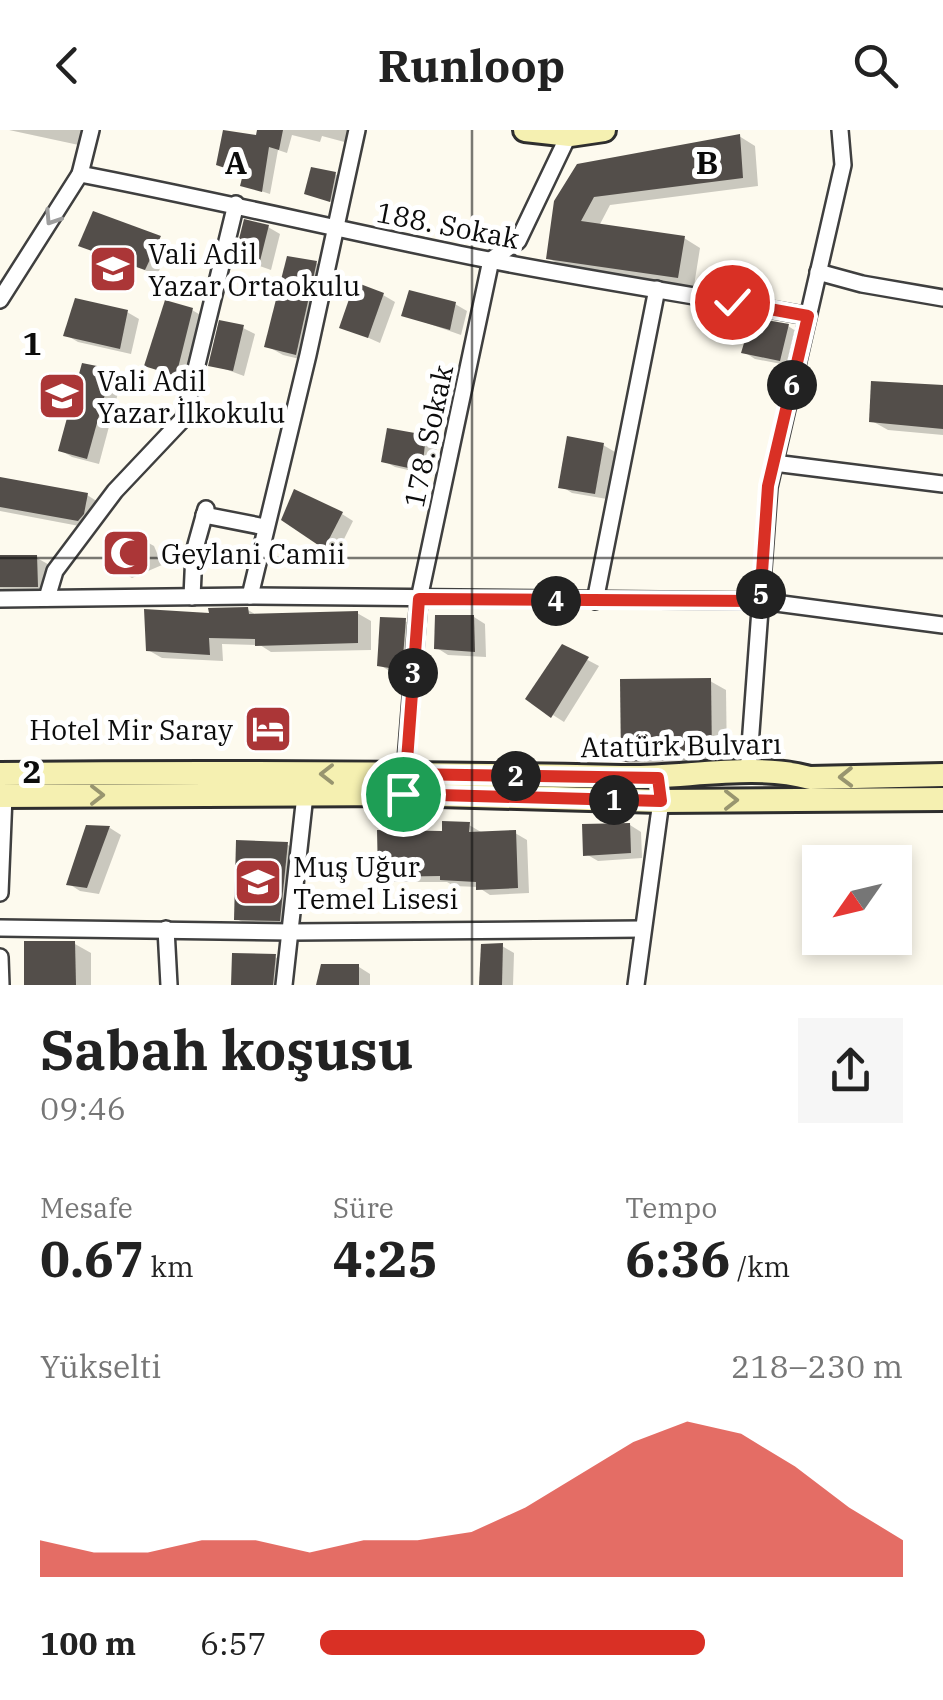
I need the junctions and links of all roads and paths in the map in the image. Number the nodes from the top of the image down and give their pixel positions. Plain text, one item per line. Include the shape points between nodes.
1 (91, 130) edge
2 (358, 130) edge
3 (525, 130) edge
4 (604, 130) edge
5 (840, 130) edge
6 (570, 133) edge
7 (80, 174) junction
8 (236, 204) junction
9 (336, 228) junction
10 (490, 260) junction
11 (818, 272) junction
12 (657, 288) junction
13 (943, 298) edge
14 (0, 300) edge
15 (808, 316) junction
16 (774, 463) junction
17 (943, 484) edge
18 (265, 527) junction
19 (250, 596) junction
20 (192, 597) junction
21 (47, 598) junction
22 (0, 599) edge
23 (419, 599) junction
24 (595, 601) junction
25 (760, 601) junction
26 (943, 625) edge
27 (748, 773) junction
28 (406, 774) junction
29 (943, 775) edge
30 (1, 788) edge
31 (660, 790) junction
32 (306, 794) junction
33 (943, 799) edge
34 (0, 894) edge
35 (0, 928) edge
36 (166, 929) junction
37 (643, 930) junction
38 (292, 932) junction
39 (0, 958) edge
40 (1, 985) edge
41 (170, 985) edge
42 (284, 985) edge
43 (636, 985) edge

1 - 7 street
2 - 9 street
3 - 6 main road
4 - 6 main road
5 - 11 street via 843,165
6 - 10 street via 518,241
7 - 8 street, 188. Sokak
7 -> 14 street
8 - 9 street, 188. Sokak
8 - 21 street via 184,418 115,490 55,572
9 - 10 street, 188. Sokak
9 - 18 street
10 - 12 street, 188. Sokak
10 - 23 street, 178. Sokak
11 - 13 street
11 - 15 street
12 - 15 street, 188. Sokak
12 - 24 street
15 - 16 street
16 - 17 street
16 - 25 street
18 - 19 street
18 - 20 street via 205,512
19 - 20 street
19 - 23 street
20 - 21 street
21 - 22 street
23 - 24 street
23 - 28 street, 178. Sokak
24 - 25 street
25 - 26 street
25 - 27 street
29 -> 27 main road, Atatürk Bulvarı
27 - 31 main road, Atatürk Bulvarı
28 -> 30 main road, Atatürk Bulvarı
28 - 31 main road, Atatürk Bulvarı
30 -> 32 main road, Atatürk Bulvarı
30 - 34 street
31 - 32 main road, Atatürk Bulvarı
31 -> 33 main road, Atatürk Bulvarı
31 - 37 street
32 - 38 street
35 - 36 street
36 - 38 street
36 - 41 street
37 - 38 street
37 - 43 street
38 - 42 street
39 - 40 street

